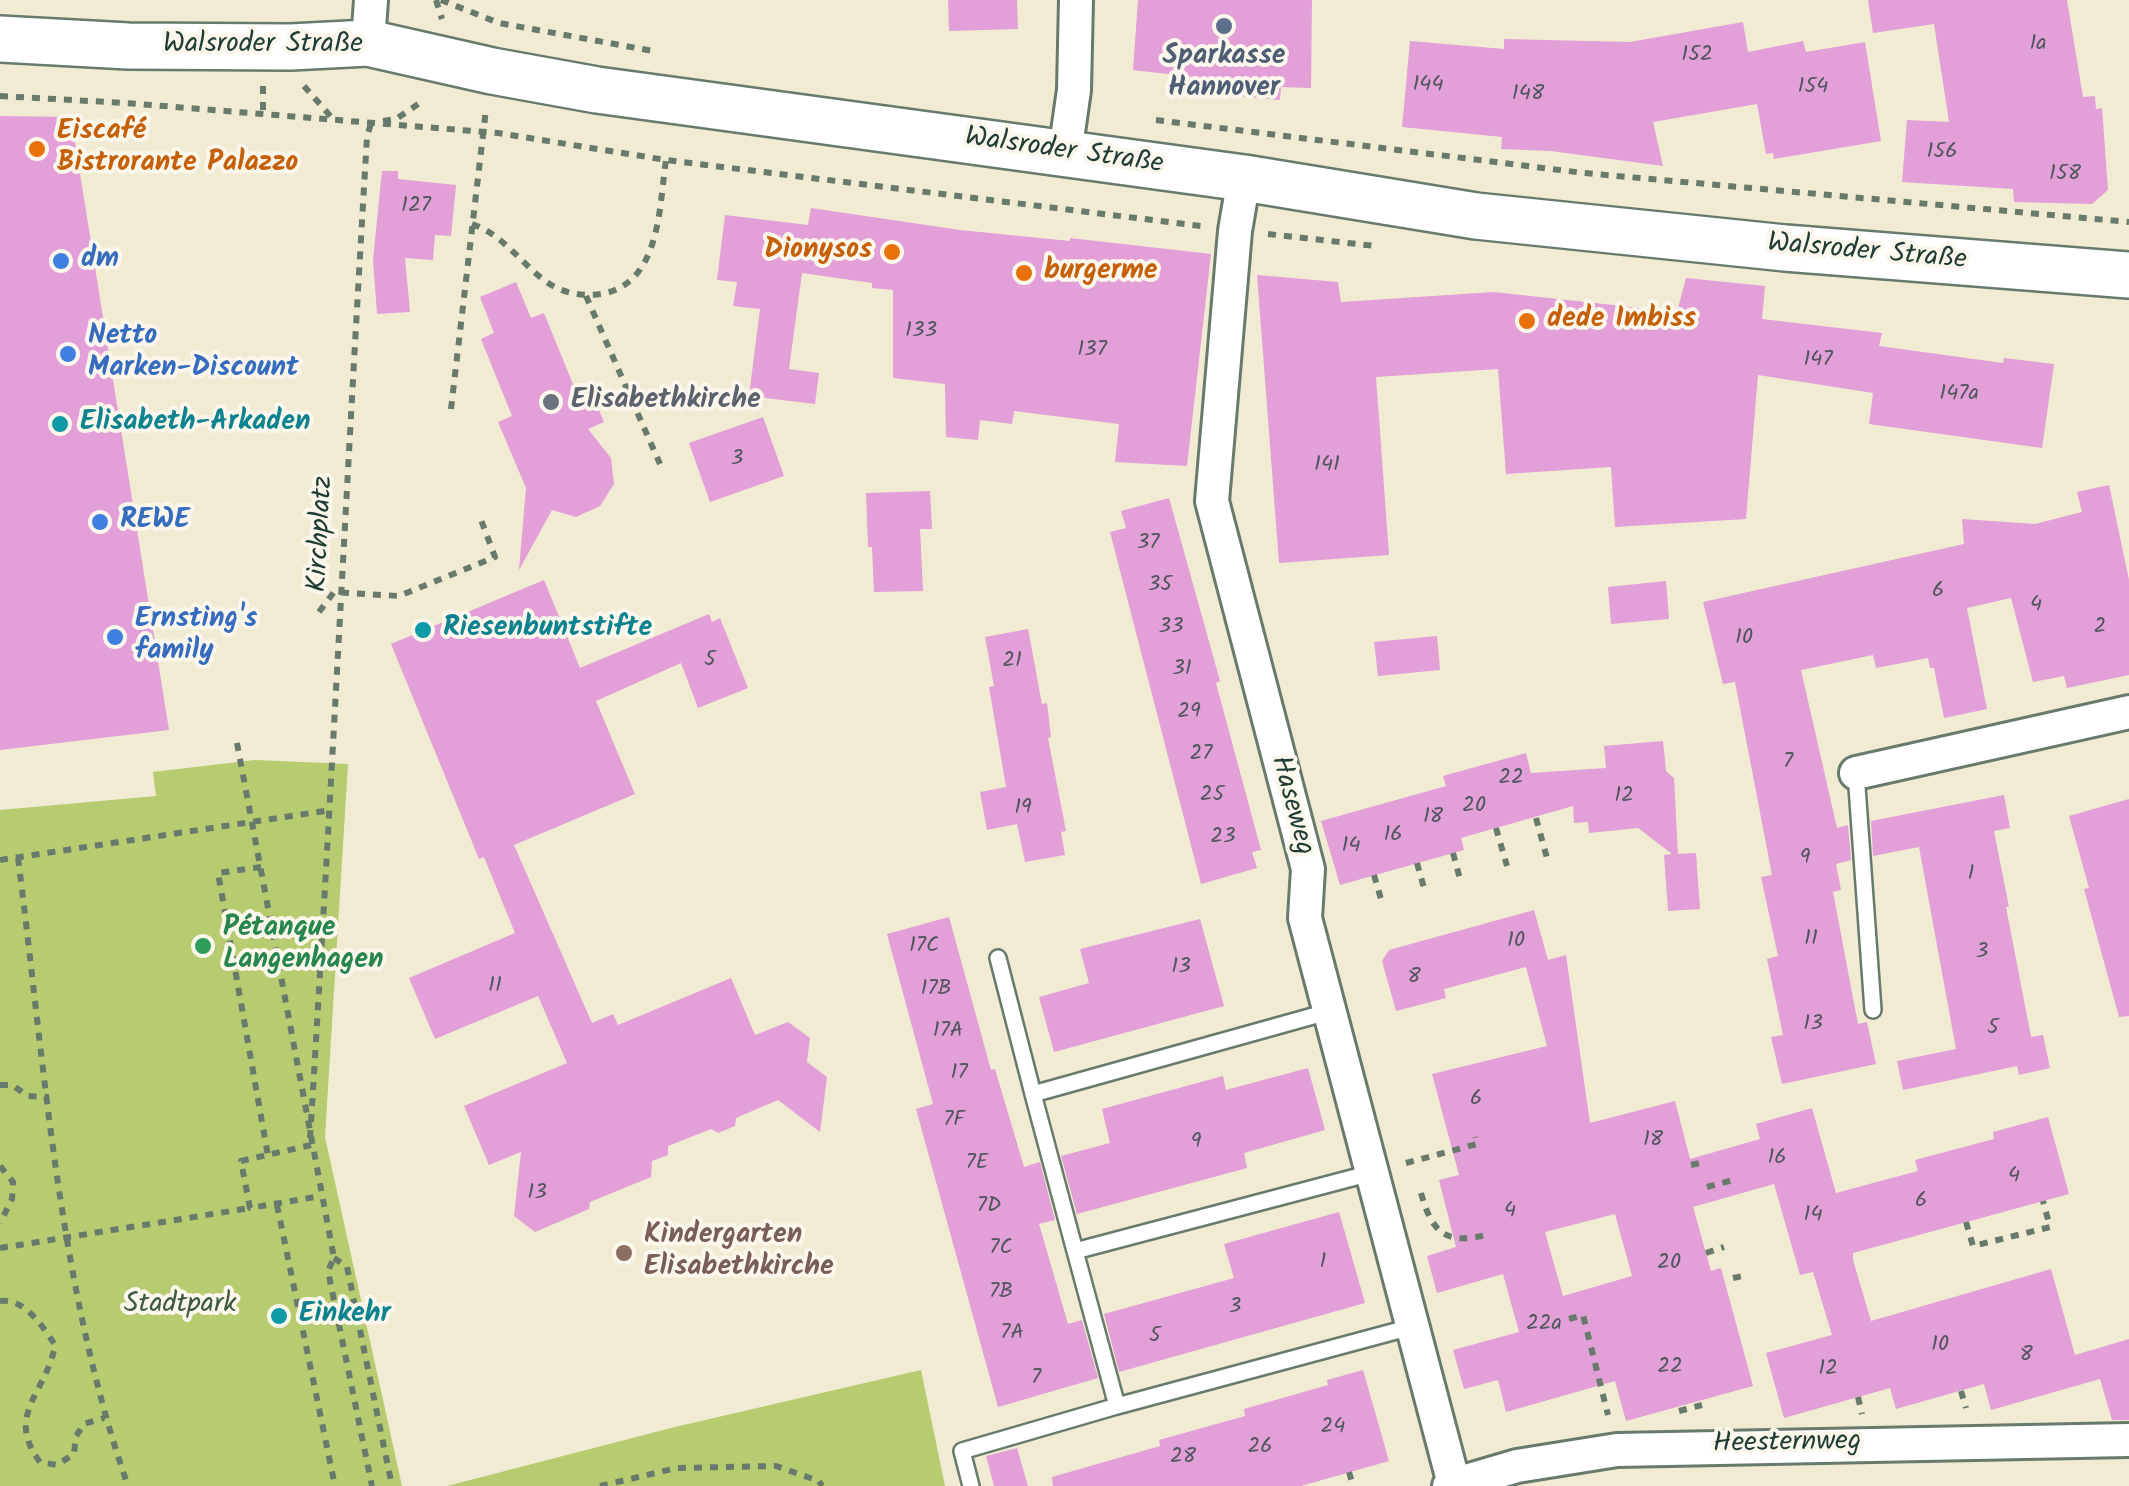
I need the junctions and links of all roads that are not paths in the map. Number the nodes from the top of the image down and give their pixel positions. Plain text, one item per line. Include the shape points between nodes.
1 (1076, 0) edge
2 (370, 22) edge
3 (0, 40) edge
4 (1065, 153) junction
5 (1244, 178) junction
6 (2129, 275) edge
7 (2129, 712) edge
8 (1856, 773) joint
9 (998, 958) dead end
10 (1873, 1010) dead end
11 (1332, 1011) junction
12 (1033, 1094) junction
13 (1371, 1173) junction
14 (1075, 1250) junction
15 (1411, 1327) junction
16 (1117, 1406) junction
17 (2129, 1440) edge
18 (1451, 1485) edge
19 (970, 1486) edge

1 - 4 street
2 - 3 street, Walsroder Straße via 291,48
2 - 4 street, Walsroder Straße via 597,90
4 - 5 street, Walsroder Straße
5 - 6 street, Walsroder Straße via 1476,216
5 - 11 street, Haseweg via 1212,500 1308,870 1305,918
7 - 8 street
8 - 10 lane
9 - 12 lane
11 - 12 lane
11 - 13 street, Haseweg
12 - 14 lane
13 - 14 lane
13 - 15 street, Haseweg
14 - 16 lane
15 - 16 lane
15 - 18 street, Haseweg
16 - 19 lane via 962,1451
17 - 18 street, Heesternweg via 1618,1450 1517,1466

